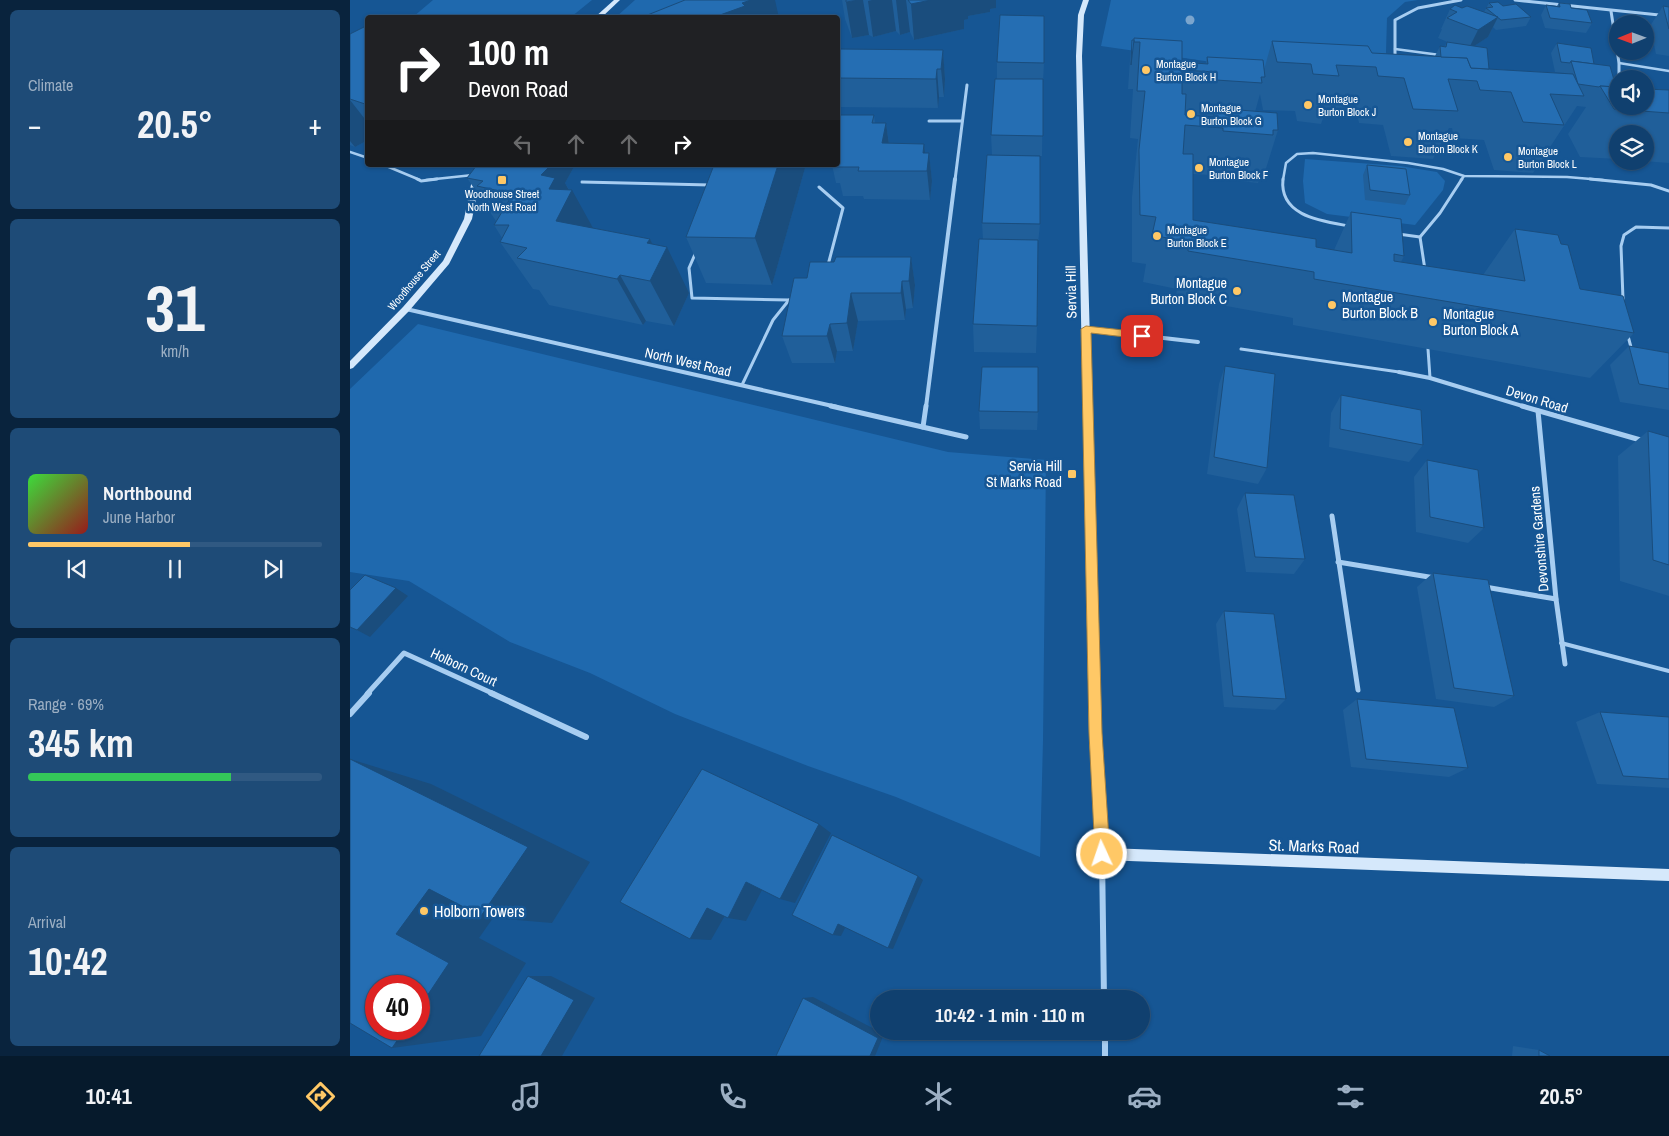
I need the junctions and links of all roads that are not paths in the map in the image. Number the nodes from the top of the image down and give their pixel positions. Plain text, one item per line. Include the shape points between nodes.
1 (617, 0) edge
2 (1086, 0) edge
3 (1461, 0) edge
4 (1515, 0) edge
5 (1611, 11) junction
6 (600, 15) edge
7 (1669, 16) edge
8 (1395, 49) junction
9 (1441, 55) edge
10 (1395, 63) edge
11 (1619, 63) junction
12 (1619, 70) edge
13 (1669, 71) edge
14 (968, 85) dead end
15 (929, 121) dead end
16 (962, 121) junction
17 (350, 152) edge
18 (365, 157) edge
19 (389, 167) edge
20 (479, 167) edge
21 (477, 175) junction
22 (1464, 176) junction
23 (582, 182) dead end
24 (713, 186) edge
25 (819, 188) dead end
26 (1669, 191) edge
27 (1350, 226) edge
28 (1669, 228) edge
29 (1394, 233) edge
30 (1420, 237) junction
31 (697, 250) edge
32 (823, 270) edge
33 (1426, 276) edge
34 (796, 294) edge
35 (789, 300) junction
36 (1623, 304) edge
37 (406, 309) junction
38 (1086, 329) junction
39 (1627, 331) edge
40 (1198, 342) dead end
41 (1241, 349) dead end
42 (1428, 350) dead end
43 (1633, 353) edge
44 (350, 366) edge
45 (1399, 372) joint
46 (1430, 378) junction
47 (742, 385) junction
48 (1538, 411) junction
49 (923, 427) junction
50 (966, 437) dead end
51 (1650, 443) edge
52 (1332, 516) dead end
53 (1338, 562) junction
54 (1442, 580) edge
55 (1480, 586) edge
56 (1556, 599) junction
57 (1561, 643) junction
58 (1565, 664) dead end
59 (1669, 671) edge
60 (1358, 690) dead end
61 (350, 714) edge
62 (586, 737) dead end
63 (1102, 854) junction
64 (1669, 875) edge
65 (1104, 990) edge
66 (1105, 1040) edge
67 (1105, 1056) edge

1 - 6 street
2 - 38 street, Servia Hill via 1081,14 1079,56
3 - 8 street via 1418,6 1394,20
4 - 5 street
5 - 7 street
5 - 11 street
8 - 9 lane
8 - 10 street
11 - 12 street
11 - 13 lane
14 - 16 street
15 - 16 street
16 - 49 street
17 - 18 lane
19 - 21 lane via 422,180
20 - 21 street, Woodhouse Street
21 - 37 street, Woodhouse Street via 468,219 446,262
22 - 26 lane via 1567,176 1651,185
22 - 27 lane via 1408,162 1296,154 1286,163 1283,195 1291,208 1325,222
22 - 30 lane
23 - 24 lane
25 - 32 lane via 843,208 829,264
28 - 36 lane via 1636,227 1624,235 1621,246
29 - 30 lane
30 - 33 lane
31 - 35 lane via 689,268 692,298
34 - 35 lane
35 - 47 lane via 773,320
37 - 44 street, Woodhouse Street
37 - 47 street, North West Road
38 - 40 street
38 - 63 street, Servia Hill
39 - 43 lane
41 - 45 lane
42 - 46 lane
45 - 46 street, Devon Road
46 - 48 street, Devon Road
47 - 49 street, North West Road
48 - 51 street, Devon Road
48 - 56 street, Devonshire Gardens
49 - 50 street, North West Road
52 - 53 street
53 - 54 street
53 - 60 street
55 - 56 street
56 - 57 street, Devonshire Gardens
57 - 58 street, Devonshire Gardens
57 - 59 lane
61 - 62 street, Holborn Court via 404,653
63 - 64 street, St. Marks Road
63 - 65 street
66 - 67 street

